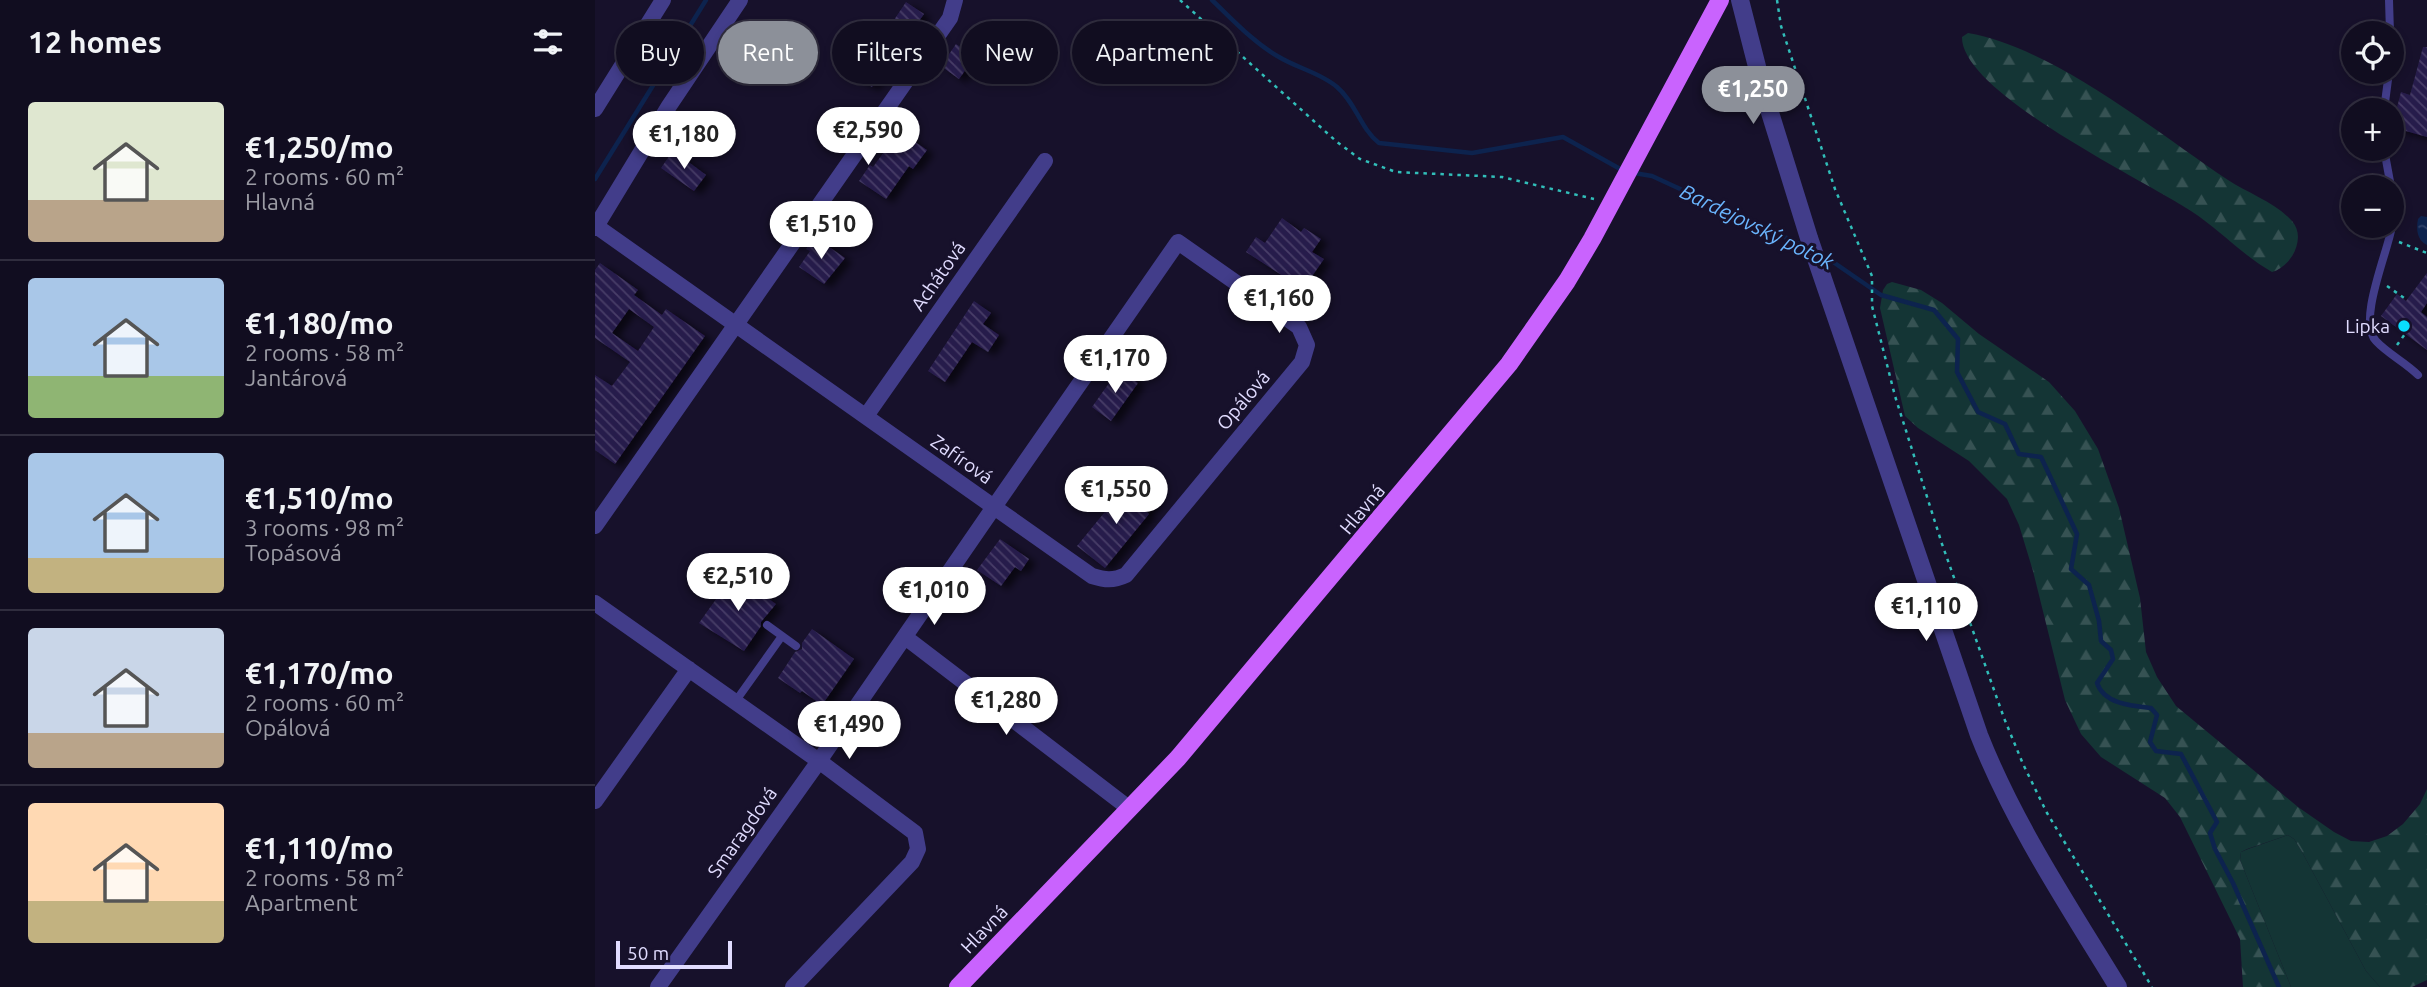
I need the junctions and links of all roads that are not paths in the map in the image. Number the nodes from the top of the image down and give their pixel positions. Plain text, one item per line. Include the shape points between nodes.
1 (663, 0) edge
2 (740, 0) edge
3 (955, 0) edge
4 (1720, 0) edge
5 (1740, 0) edge
6 (2389, 0) edge
7 (2390, 21) edge
8 (595, 109) edge
9 (1045, 160) dead end
10 (596, 227) edge
11 (2389, 238) edge
12 (735, 324) junction
13 (2418, 375) dead end
14 (866, 416) junction
15 (994, 507) junction
16 (595, 526) edge
17 (595, 604) edge
18 (767, 625) dead end
19 (782, 635) junction
20 (905, 637) junction
21 (796, 646) dead end
22 (689, 669) junction
23 (735, 702) junction
24 (819, 761) junction
25 (595, 801) edge
26 (1130, 808) junction
27 (658, 987) edge
28 (793, 987) edge
29 (957, 987) edge
30 (2118, 987) edge

1 - 8 street
2 - 10 street
3 - 12 street via 950,18
4 - 26 main road, Hlavná via 1567,281 1509,365 1217,714
5 - 30 street via 1809,238 1963,691 2025,832
6 - 7 lane
9 - 14 street, Achátová
10 - 12 street, Zafírová
11 - 13 lane via 2369,331
12 - 14 street, Zafírová
12 - 16 street
14 - 15 street, Zafírová
15 - 15 street, Opálová via 1178,242 1299,327 1307,345 1301,362 1126,575 1106,580 1092,576
15 - 20 street, Zafírová
17 - 22 street
18 - 19 lane
19 - 21 lane
19 - 23 lane
20 - 24 street, Zafírová
20 - 26 street
22 - 23 street
22 - 25 street
23 - 24 street
24 - 27 street, Smaragdová
24 - 28 street via 915,833 918,849 912,862
26 - 29 main road, Hlavná

